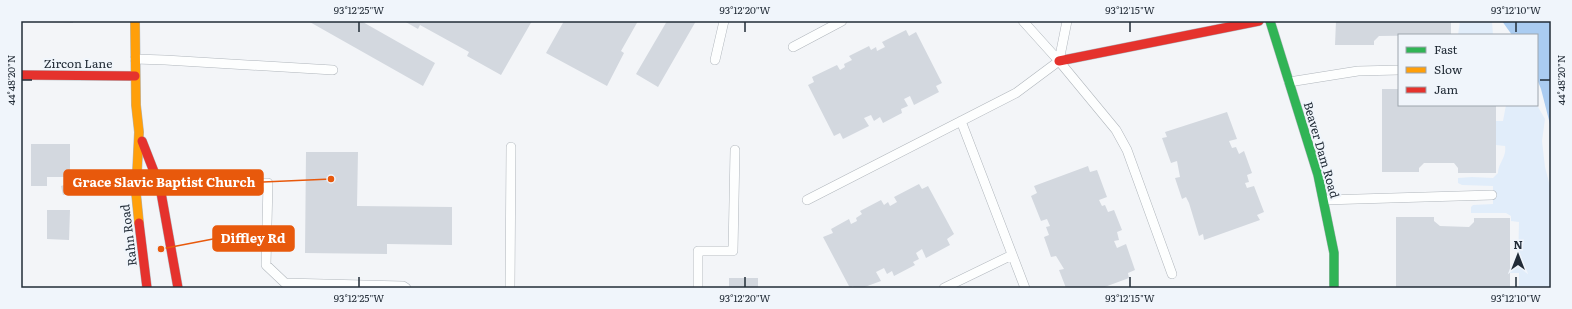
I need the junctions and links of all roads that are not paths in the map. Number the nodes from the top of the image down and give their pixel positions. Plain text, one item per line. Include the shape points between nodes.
1 (135, 21) edge
2 (724, 21) edge
3 (842, 21) edge
4 (1023, 21) edge
5 (1067, 21) edge
6 (1259, 21) edge
7 (1270, 21) edge
8 (792, 47) dead end
9 (135, 59) junction
10 (715, 60) dead end
11 (1059, 62) junction
12 (333, 70) dead end
13 (1398, 70) edge
14 (21, 75) edge
15 (134, 76) junction
16 (1289, 82) junction
17 (961, 121) junction
18 (139, 132) junction
19 (511, 147) dead end
20 (735, 150) dead end
21 (160, 188) junction
22 (1492, 195) dead end
23 (807, 200) dead end
24 (1323, 200) junction
25 (1012, 255) junction
26 (1172, 274) dead end
27 (295, 286) edge
28 (147, 288) edge
29 (178, 288) edge
30 (406, 288) edge
31 (510, 288) edge
32 (698, 288) edge
33 (944, 288) edge
34 (1025, 288) edge
35 (1334, 288) edge

1 - 9 street, Rahn Road
2 - 10 lane
3 - 8 lane
4 - 11 lane
5 - 11 lane
6 - 11 street
7 - 16 street, Beaver Dam Road
9 - 12 lane
9 - 15 street, Rahn Road
11 - 17 lane via 1016,93
11 - 26 lane via 1116,130 1127,150
13 - 16 lane via 1358,71
14 - 15 street, Zircon Lane
15 - 18 street, Rahn Road
16 - 24 street, Beaver Dam Road via 1318,175
17 - 23 lane
17 - 25 lane
18 - 21 street, Rahn Road
18 - 28 street, Rahn Road via 136,192
19 - 31 lane
20 - 32 lane via 732,251 698,251
21 - 27 lane via 177,183 268,183 266,265 285,283
21 - 29 street, Rahn Road
22 - 24 lane
24 - 35 street, Beaver Dam Road via 1334,253
25 - 33 lane
25 - 34 lane
27 - 30 lane

